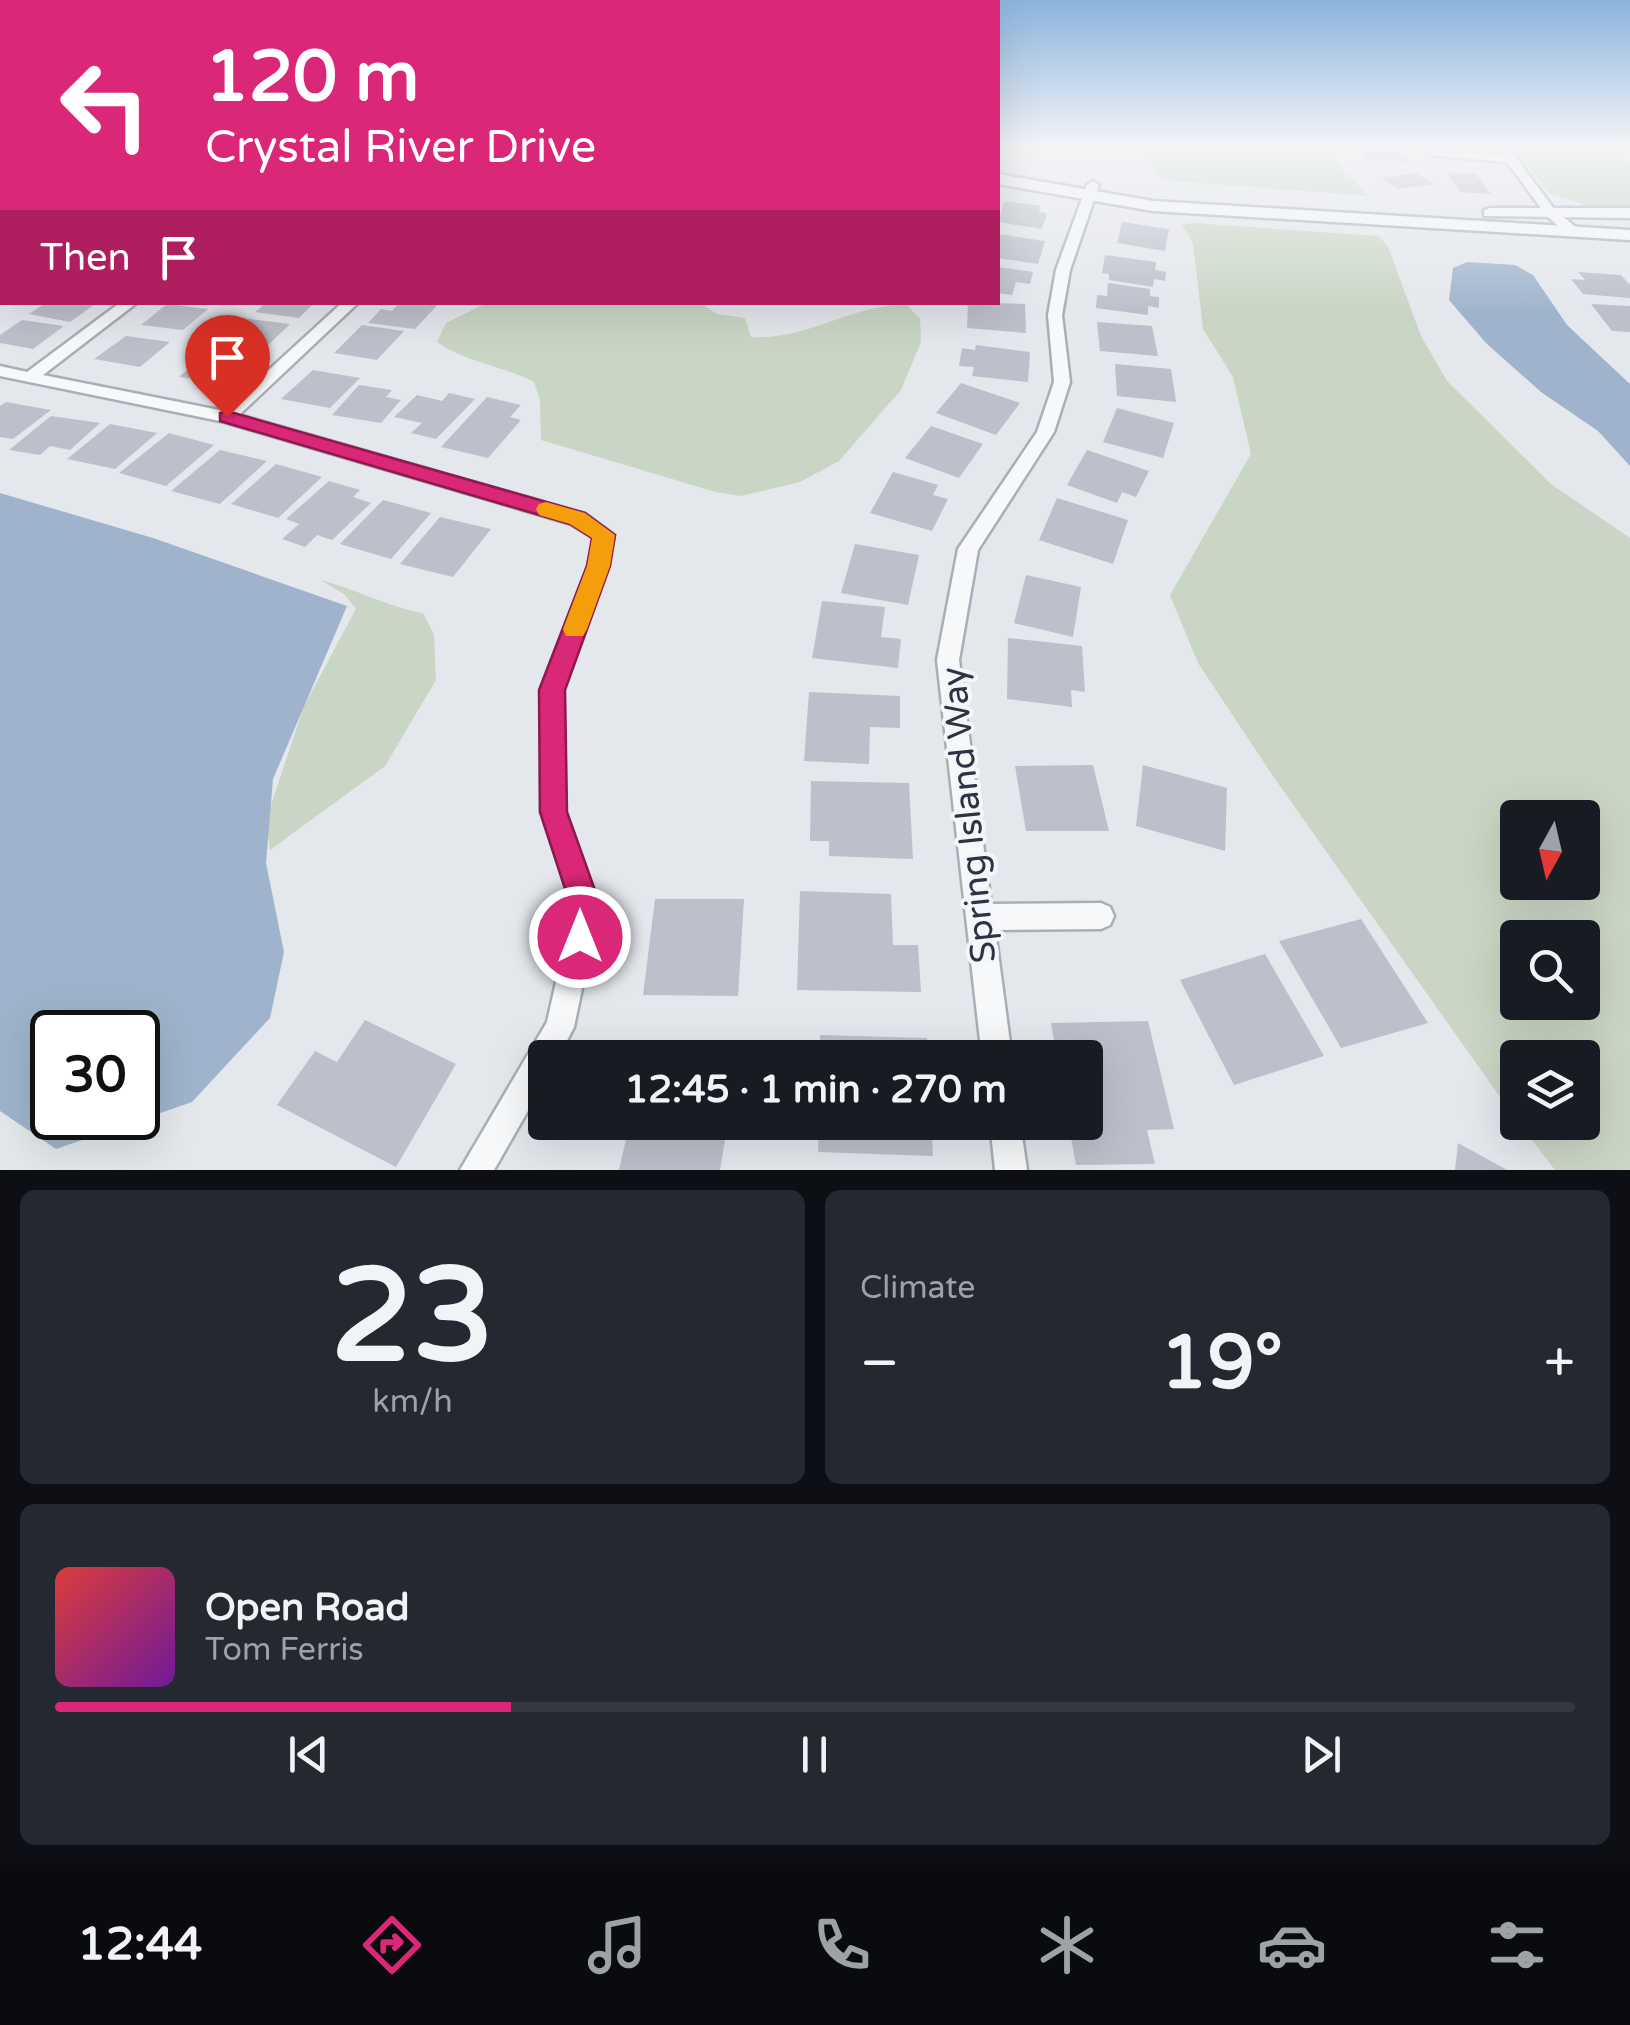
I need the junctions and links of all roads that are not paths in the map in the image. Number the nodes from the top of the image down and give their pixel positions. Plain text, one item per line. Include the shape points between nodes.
1 (1087, 202) edge
2 (1162, 202) edge
3 (1254, 202) edge
4 (1542, 202) edge
5 (1550, 212) junction
6 (1630, 214) edge
7 (1573, 232) junction
8 (1630, 236) edge
9 (127, 305) edge
10 (349, 305) edge
11 (0, 371) edge
12 (31, 376) junction
13 (227, 417) junction
14 (1101, 916) dead end
15 (978, 917) junction
16 (995, 1040) edge
17 (1007, 1140) edge
18 (476, 1170) edge
19 (1011, 1170) edge

1 - 15 street, Spring Island Way via 1056,315 1062,382 1045,432 968,549 948,660
2 - 7 street via 1252,215
3 - 5 street
4 - 5 street
5 - 6 street
5 - 7 street
7 - 8 street
9 - 12 street
10 - 13 street
11 - 12 street
12 - 13 street
13 - 18 street via 578,519 604,535 552,690 554,812 586,907 560,1027
14 - 15 street
15 - 16 street, Spring Island Way
17 - 19 street

